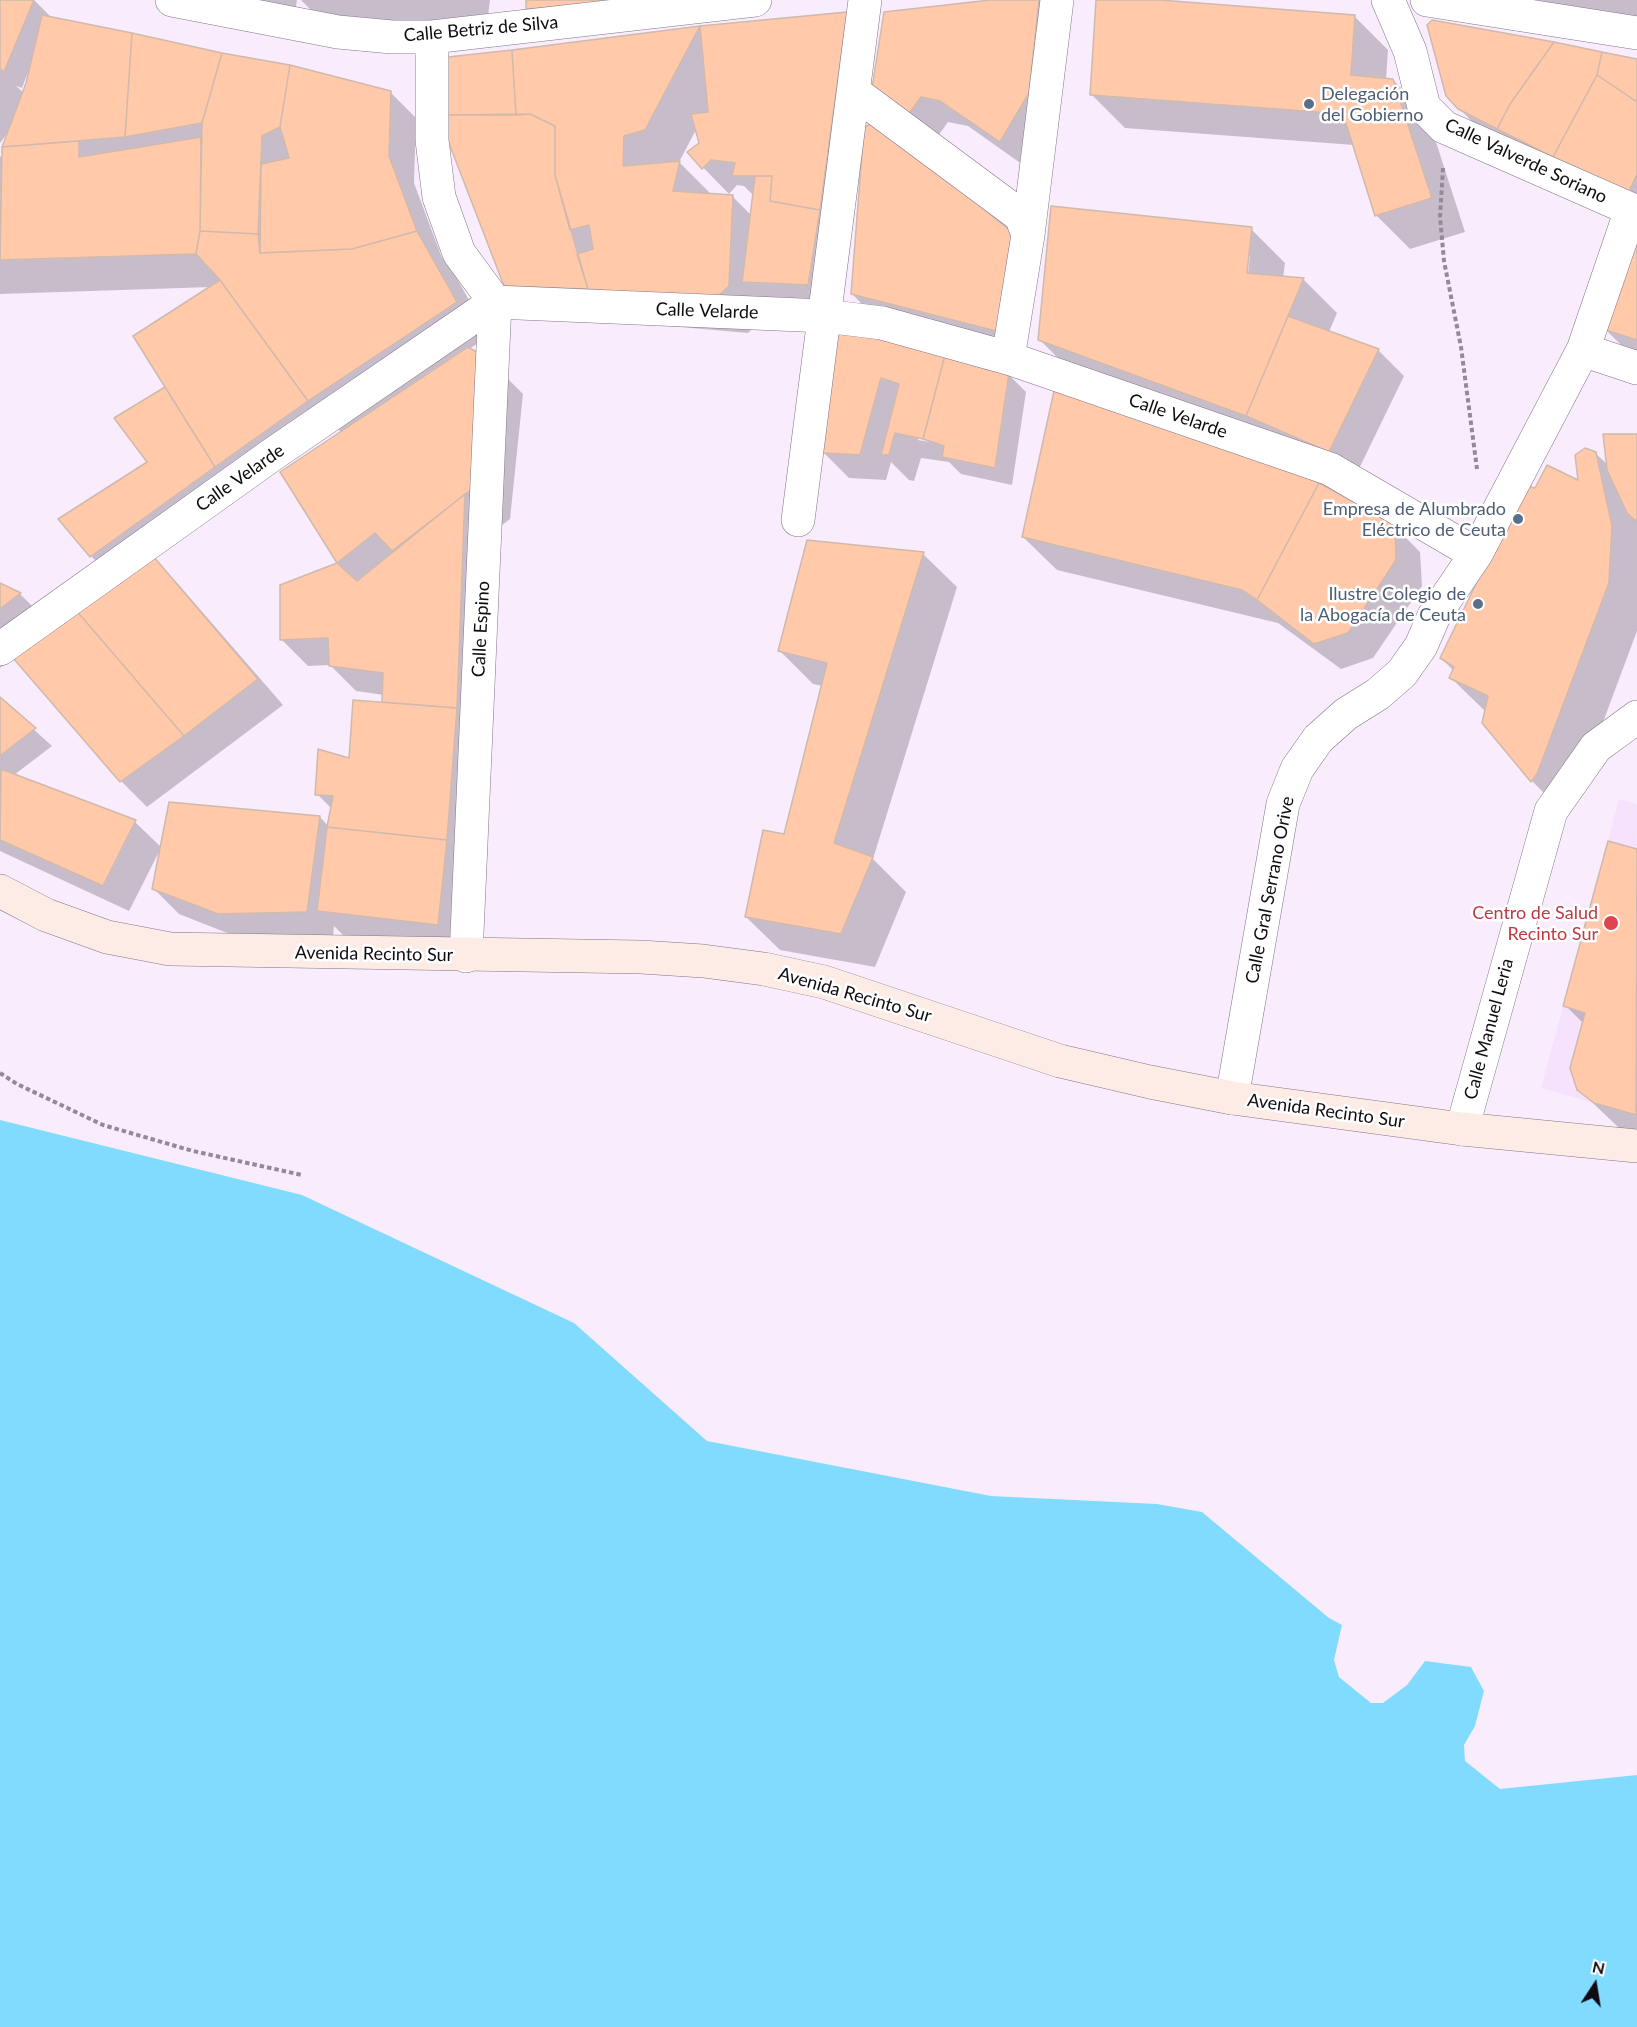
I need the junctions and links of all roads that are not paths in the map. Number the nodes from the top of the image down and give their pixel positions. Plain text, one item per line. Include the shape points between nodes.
1 (172, 0) edge
2 (755, 0) edge
3 (866, 0) edge
4 (1057, 0) edge
5 (1388, 0) edge
6 (1427, 0) edge
7 (1637, 33) edge
8 (432, 37) junction
9 (854, 92) junction
10 (1634, 211) edge
11 (1028, 235) junction
12 (495, 302) junction
13 (825, 316) junction
14 (1583, 350) junction
15 (1008, 358) junction
16 (1637, 368) edge
17 (798, 520) dead end
18 (1476, 554) junction
19 (0, 649) edge
20 (1637, 717) edge
21 (0, 891) edge
22 (466, 956) junction
23 (1232, 1098) junction
24 (1462, 1129) junction
25 (1637, 1146) edge

1 - 8 street, Calle Betriz de Silva via 338,32
2 - 8 street, Calle Betriz de Silva
3 - 9 street
4 - 11 street
5 - 10 street, Calle Valverde Soriano via 1410,51 1425,107 1444,127
6 - 7 street
8 - 12 street via 432,140 439,197 459,253
9 - 11 street via 1014,209
9 - 13 street
10 - 14 street, Calle Gral Serrano Orive
11 - 15 street
12 - 13 street, Calle Velarde
12 - 19 street, Calle Velarde
12 - 22 street, Calle Espino
13 - 15 street, Calle Velarde via 882,323
13 - 17 street
14 - 16 street
14 - 18 street, Calle Gral Serrano Orive
15 - 18 street, Calle Velarde via 1330,469
18 - 23 street, Calle Gral Serrano Orive via 1402,673 1318,739 1297,769 1283,804
20 - 24 street, Calle Manuel Leria via 1596,747 1551,811
21 - 22 main road, Avenida Recinto Sur via 46,915 107,937 170,949
22 - 23 main road, Avenida Recinto Sur via 641,957 764,969 834,985 1060,1061
23 - 24 main road, Avenida Recinto Sur
24 - 25 main road, Avenida Recinto Sur

